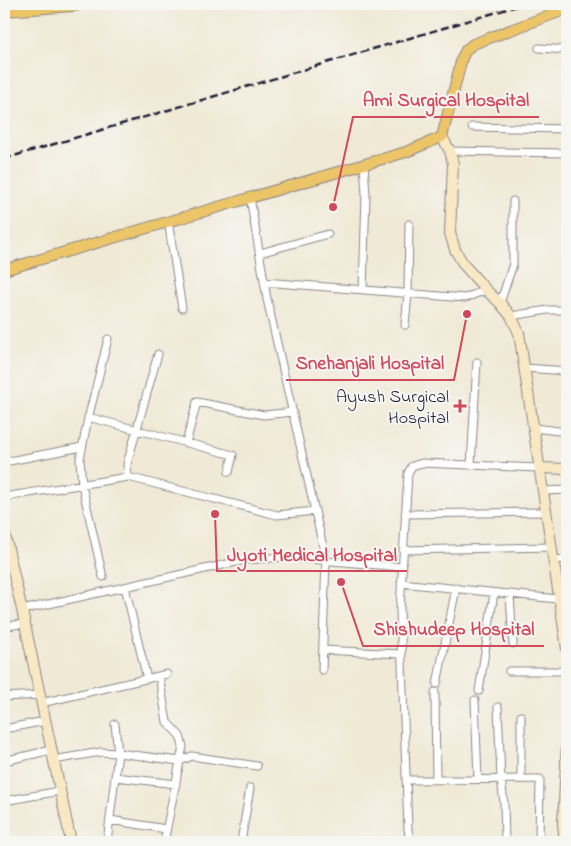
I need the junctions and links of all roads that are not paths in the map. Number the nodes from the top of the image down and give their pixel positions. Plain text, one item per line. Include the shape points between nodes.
1 (80, 4) edge
2 (567, 10) edge
3 (4, 12) edge
4 (539, 48) dead end
5 (567, 50) edge
6 (472, 126) dead end
7 (567, 129) edge
8 (442, 137) junction
9 (450, 151) junction
10 (567, 153) edge
11 (364, 164) junction
12 (250, 197) junction
13 (513, 201) dead end
14 (168, 222) junction
15 (409, 224) dead end
16 (328, 234) dead end
17 (260, 254) junction
18 (4, 270) edge
19 (264, 282) junction
20 (363, 290) junction
21 (486, 290) junction
22 (408, 294) junction
23 (500, 303) junction
24 (182, 308) dead end
25 (567, 310) edge
26 (511, 316) junction
27 (405, 325) dead end
28 (108, 339) dead end
29 (158, 354) dead end
30 (477, 362) dead end
31 (525, 368) junction
32 (567, 371) edge
33 (293, 412) junction
34 (88, 417) junction
35 (534, 428) junction
36 (137, 430) junction
37 (567, 432) edge
38 (186, 443) junction
39 (82, 447) junction
40 (4, 462) edge
41 (471, 465) junction
42 (540, 468) junction
43 (567, 469) edge
44 (229, 472) dead end
45 (128, 478) junction
46 (82, 485) junction
47 (567, 490) edge
48 (543, 491) junction
49 (4, 497) edge
50 (315, 512) junction
51 (546, 512) junction
52 (405, 514) junction
53 (4, 530) edge
54 (552, 547) junction
55 (403, 550) junction
56 (567, 559) edge
57 (326, 560) junction
58 (554, 560) junction
59 (402, 567) junction
60 (103, 577) dead end
61 (401, 583) junction
62 (125, 587) junction
63 (456, 588) junction
64 (494, 592) junction
65 (510, 594) junction
66 (563, 600) edge
67 (22, 610) junction
68 (25, 624) junction
69 (4, 626) edge
70 (513, 644) dead end
71 (567, 649) edge
72 (322, 650) junction
73 (401, 654) junction
74 (322, 670) dead end
75 (509, 671) dead end
76 (567, 671) edge
77 (147, 679) junction
78 (437, 684) dead end
79 (479, 691) dead end
80 (435, 692) dead end
81 (4, 697) edge
82 (41, 699) junction
83 (475, 700) dead end
84 (498, 707) dead end
85 (521, 716) dead end
86 (45, 721) junction
87 (115, 724) dead end
88 (4, 729) edge
89 (567, 742) edge
90 (118, 753) junction
91 (52, 755) junction
92 (4, 761) edge
93 (180, 761) junction
94 (257, 766) dead end
95 (115, 777) junction
96 (478, 779) junction
97 (501, 779) junction
98 (521, 779) junction
99 (406, 780) junction
100 (436, 780) junction
101 (176, 784) junction
102 (250, 788) dead end
103 (60, 791) junction
104 (4, 801) edge
105 (110, 820) junction
106 (166, 829) junction
107 (71, 842) edge
108 (107, 842) edge
109 (164, 842) edge
110 (241, 842) edge
111 (410, 842) edge
112 (505, 842) edge
113 (539, 842) edge
114 (565, 842) edge

1 - 3 main road
2 - 8 main road via 473,44 466,50
4 - 5 street
6 - 7 street
8 - 9 street
8 - 11 main road
9 - 10 street
9 - 21 street via 453,164 452,241 464,265
11 - 12 main road
11 - 20 street
12 - 14 main road
12 - 17 street
13 - 23 street via 513,264
14 - 18 main road
14 - 24 street
15 - 22 street
16 - 17 street
17 - 19 street
19 - 20 street
19 - 33 street
20 - 22 street
21 - 22 street via 465,298
21 - 23 street
22 - 27 street
23 - 26 street
25 - 26 street
26 - 31 street via 519,333
28 - 34 street
29 - 36 street
30 - 41 street
31 - 32 street
31 - 35 street
33 - 38 street via 264,415 197,402
33 - 50 street
34 - 36 street
34 - 39 street
35 - 37 street
35 - 42 street
36 - 38 street
36 - 45 street via 127,464
38 - 44 street via 233,455
39 - 40 street
39 - 46 street
41 - 42 street
41 - 52 street via 422,463 412,466 408,474
42 - 43 street
42 - 48 street
45 - 46 street
45 - 50 street via 276,515
46 - 49 street
46 - 60 street
47 - 48 street
48 - 51 street
50 - 57 street
51 - 52 street
51 - 54 street
52 - 55 street
53 - 67 street
54 - 55 street
54 - 58 street
55 - 59 street
56 - 58 street
57 - 59 street
57 - 62 street via 284,557 245,560
57 - 72 street
58 - 66 street
59 - 61 street
61 - 63 street
61 - 73 street
62 - 67 street
62 - 77 street
63 - 64 street
63 - 78 street
64 - 65 street
64 - 79 street
65 - 66 street
65 - 70 street
66 - 71 street
67 - 68 street
68 - 69 street
68 - 82 street
72 - 73 street
72 - 74 street
73 - 99 street
75 - 76 street
77 - 82 street
77 - 93 street via 163,675 167,722 180,736 183,746
80 - 100 street
81 - 82 street
82 - 86 street
83 - 96 street
84 - 97 street
85 - 98 street
86 - 88 street
86 - 91 street
87 - 90 street
89 - 114 street
90 - 91 street
90 - 93 street
90 - 95 street
91 - 92 street
91 - 103 street
93 - 94 street via 192,756
93 - 101 street
95 - 101 street
95 - 105 street
96 - 97 street
96 - 100 street
97 - 98 street
97 - 112 street
98 - 113 street via 540,779
99 - 100 street
99 - 111 street
101 - 106 street
102 - 110 street
103 - 104 street
103 - 107 street
105 - 106 street
105 - 108 street
106 - 109 street

